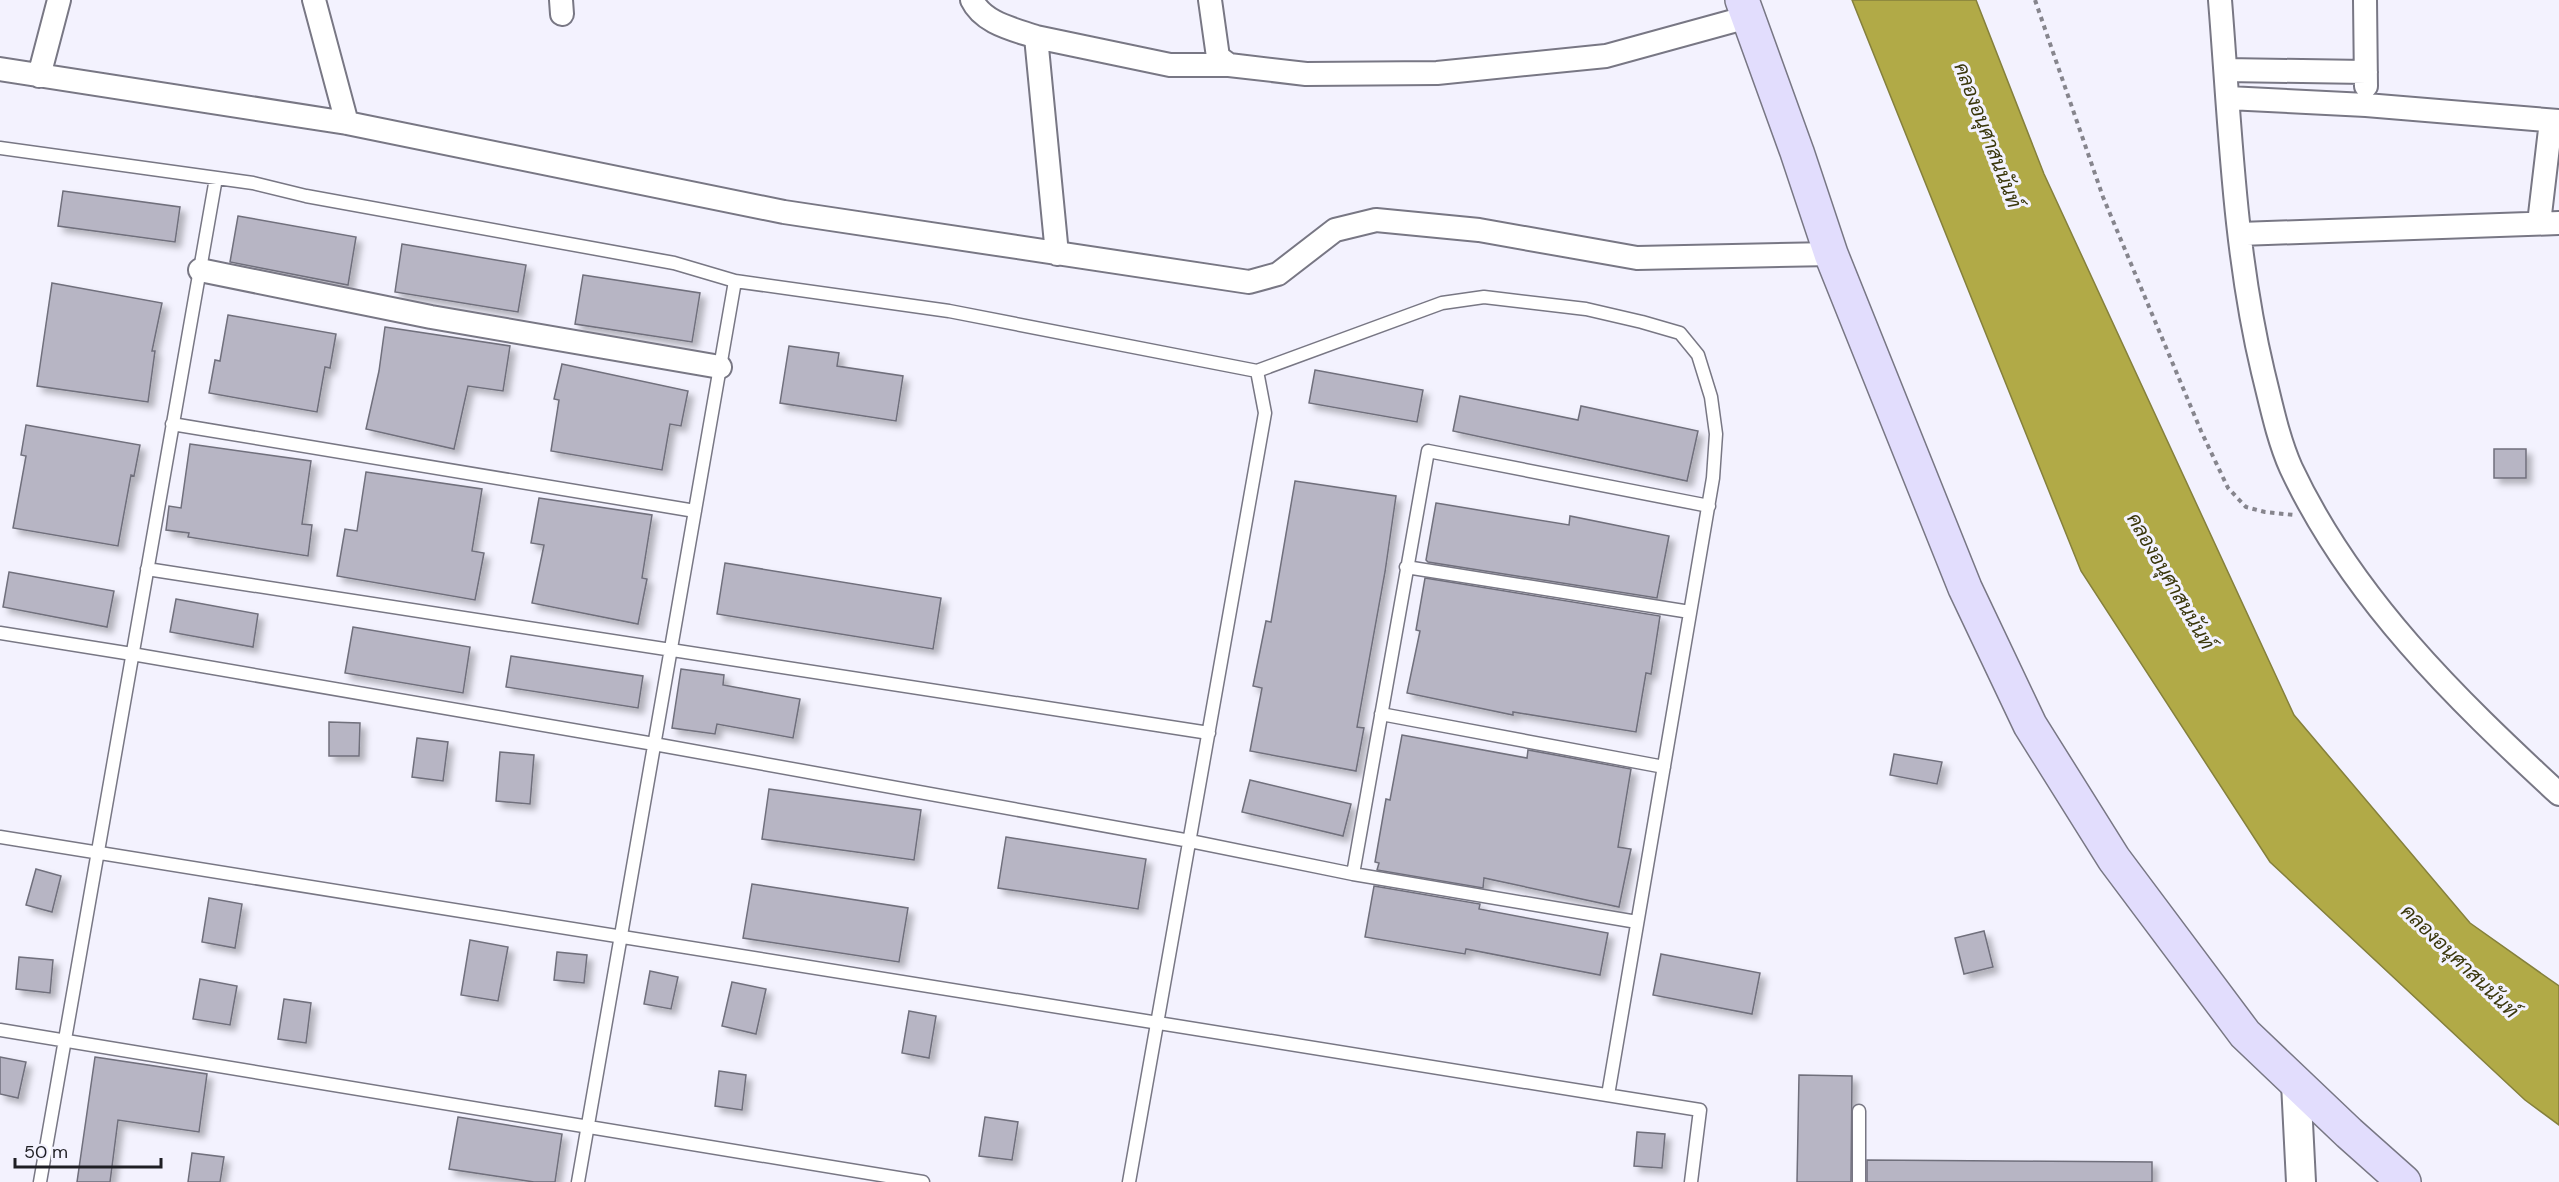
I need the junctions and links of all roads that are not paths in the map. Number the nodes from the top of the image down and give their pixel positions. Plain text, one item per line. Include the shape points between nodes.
1 (59, 0) edge
2 (314, 0) edge
3 (972, 0) edge
4 (1210, 0) edge
5 (2220, 0) edge
6 (2365, 0) edge
7 (1745, 8) edge
8 (1036, 37) junction
9 (1229, 65) junction
10 (0, 69) edge
11 (2226, 70) junction
12 (2366, 72) junction
13 (39, 76) junction
14 (2228, 98) junction
15 (2366, 105) junction
16 (2555, 121) edge
17 (347, 123) junction
18 (0, 148) edge
19 (216, 178) junction
20 (2549, 223) edge
21 (2240, 234) junction
22 (1057, 254) junction
23 (1831, 254) junction
24 (200, 270) junction
25 (735, 281) junction
26 (720, 367) junction
27 (1257, 371) junction
28 (172, 424) junction
29 (1708, 506) junction
30 (695, 511) junction
31 (1406, 567) junction
32 (147, 569) junction
33 (1690, 612) junction
34 (0, 633) edge
35 (670, 650) junction
36 (132, 654) junction
37 (1381, 714) junction
38 (1209, 733) junction
39 (654, 744) junction
40 (1664, 767) junction
41 (2559, 794) edge
42 (0, 837) edge
43 (1190, 841) junction
44 (98, 852) junction
45 (1353, 874) junction
46 (1637, 922) junction
47 (621, 936) junction
48 (1157, 1022) junction
49 (0, 1030) edge
50 (65, 1041) junction
51 (2296, 1083) junction
52 (1608, 1095) junction
53 (1859, 1111) dead end
54 (588, 1127) junction
55 (40, 1182) edge
56 (578, 1182) edge
57 (923, 1182) edge
58 (1129, 1182) edge
59 (1691, 1182) edge
60 (1858, 1182) edge
61 (2301, 1182) edge
62 (2404, 1182) edge

1 - 13 street
2 - 17 street
3 - 8 street via 986,18
4 - 9 street via 1218,57
5 - 11 street
6 - 12 street
7 - 9 street via 1606,56 1437,73 1306,74
7 - 23 main road
8 - 9 street via 1170,65
8 - 22 street
10 - 13 street
11 - 12 street
11 - 14 street
12 - 15 street
13 - 17 street
14 - 15 street
14 - 21 street
15 - 16 street
16 - 20 street
17 - 22 street via 784,212
18 - 19 lane
19 - 24 lane
19 - 25 lane via 674,263
20 - 21 street
21 - 41 street via 2251,320 2270,401 2290,466 2334,548 2395,629 2474,716
22 - 23 street via 1249,282 1278,273 1335,230 1376,220 1479,230 1637,258
23 - 51 main road via 1965,588 2030,725 2128,878 2245,1034
24 - 26 street via 431,317
24 - 28 lane
25 - 26 lane
25 - 27 lane via 949,311
26 - 30 lane
27 - 29 lane via 1442,303 1484,297 1586,309 1680,333 1698,355 1711,397 1716,434
27 - 38 lane via 1265,413
28 - 30 lane
28 - 32 lane
29 - 31 lane via 1428,451
29 - 33 lane
30 - 35 lane
31 - 33 lane
31 - 37 lane
32 - 35 lane
32 - 36 lane
33 - 40 lane
34 - 36 lane
35 - 38 lane
35 - 39 lane
36 - 39 lane
36 - 44 lane
37 - 40 lane
37 - 45 lane
38 - 43 lane
39 - 43 lane
39 - 47 lane
40 - 46 lane
42 - 44 lane
43 - 45 lane
43 - 48 lane
44 - 47 lane
44 - 50 lane
45 - 46 lane
46 - 52 lane
47 - 48 lane
47 - 54 lane
48 - 52 lane
48 - 58 lane
49 - 50 lane
50 - 54 lane
50 - 55 lane
51 - 61 street
51 - 62 main road
52 - 59 lane via 1700,1110
53 - 60 lane
54 - 56 lane
54 - 57 lane

